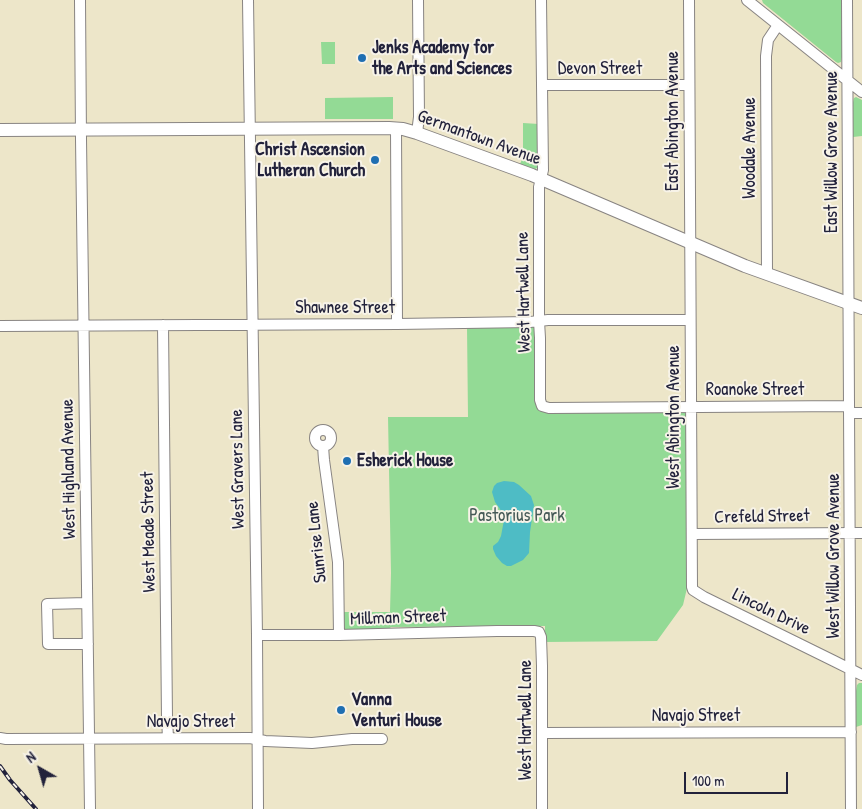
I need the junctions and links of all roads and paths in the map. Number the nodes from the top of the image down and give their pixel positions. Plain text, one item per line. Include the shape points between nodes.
1 (80, 0) edge
2 (248, 0) edge
3 (418, 0) edge
4 (541, 0) edge
5 (689, 0) edge
6 (747, 0) edge
7 (847, 0) edge
8 (778, 25) junction
9 (848, 80) junction
10 (689, 85) junction
11 (542, 86) junction
12 (862, 92) edge
13 (396, 128) junction
14 (250, 129) junction
15 (0, 130) edge
16 (81, 130) junction
17 (417, 133) junction
18 (541, 178) junction
19 (690, 243) junction
20 (767, 274) junction
21 (848, 303) junction
22 (862, 308) edge
23 (690, 320) junction
24 (539, 321) junction
25 (397, 324) junction
26 (84, 325) junction
27 (163, 325) junction
28 (253, 325) junction
29 (0, 326) edge
30 (542, 406) joint
31 (690, 407) junction
32 (849, 409) junction
33 (862, 413) edge
34 (323, 446) dead end
35 (850, 533) junction
36 (862, 533) edge
37 (692, 534) junction
38 (693, 590) joint
39 (87, 604) junction
40 (539, 632) joint
41 (257, 635) junction
42 (339, 635) junction
43 (88, 644) junction
44 (851, 669) junction
45 (862, 675) edge
46 (851, 732) junction
47 (542, 733) junction
48 (0, 738) edge
49 (90, 738) junction
50 (168, 738) junction
51 (258, 739) junction
52 (382, 739) dead end
53 (90, 809) edge
54 (258, 809) edge
55 (542, 809) edge
56 (852, 809) edge

1 - 16 street, West Highland Avenue
2 - 14 street, West Gravers Lane
3 - 17 street
4 - 11 street, West Hartwell Lane
5 - 10 street, East Abington Avenue
6 - 8 street
7 - 9 street, East Willow Grove Avenue
8 - 9 street
8 - 20 street, Woodale Avenue via 768,40 766,56
9 - 12 street
9 - 21 street, East Willow Grove Avenue
10 - 11 street, Devon Street
10 - 19 street, East Abington Avenue
11 - 18 street, West Hartwell Lane
13 - 14 main road, Germantown Avenue
13 - 17 main road, Germantown Avenue
13 - 25 street
14 - 16 main road, Germantown Avenue
14 - 28 street, West Gravers Lane
15 - 16 main road, Germantown Avenue
16 - 26 street, West Highland Avenue
17 - 18 main road, Germantown Avenue
18 - 19 main road, Germantown Avenue
18 - 24 street, West Hartwell Lane
19 - 20 main road, Germantown Avenue
19 - 23 street, West Abington Avenue
20 - 21 main road, Germantown Avenue
21 - 22 main road, Germantown Avenue
21 - 32 street, West Willow Grove Avenue
23 - 24 street, Shawnee Street
23 - 31 street, West Abington Avenue
24 - 25 street, Shawnee Street
24 - 30 street, West Hartwell Lane
25 - 28 street, Shawnee Street
26 - 27 street, Shawnee Street
26 - 29 street, Shawnee Street
26 - 39 street, West Highland Avenue
27 - 28 street, Shawnee Street
27 - 50 street, West Meade Street
28 - 41 street, West Gravers Lane
30 - 31 street, Roanoke Street
31 - 32 street, Roanoke Street
31 - 37 street, West Abington Avenue
32 - 33 street, Roanoke Street
32 - 35 street, West Willow Grove Avenue
34 - 42 street, Sunrise Lane via 338,562
35 - 36 street, Crefeld Street
35 - 37 street, Crefeld Street
35 - 44 street, West Willow Grove Avenue
37 - 38 street, West Abington Avenue
38 - 44 street, Lincoln Drive
39 - 43 street, West Highland Avenue
39 - 43 street via 47,604 48,644
40 - 42 street, Millman Street
40 - 47 street, West Hartwell Lane
41 - 42 street, Millman Street
41 - 51 street, West Gravers Lane
43 - 49 street, West Highland Avenue
44 - 45 street, Lincoln Drive
44 - 46 street, West Willow Grove Avenue
46 - 47 street, Navajo Street
46 - 56 street, West Willow Grove Avenue
47 - 55 street, West Hartwell Lane
48 - 49 street, Navajo Street
49 - 50 street, Navajo Street
49 - 53 street, West Highland Avenue
50 - 51 street, Navajo Street
51 - 52 street, Navajo Street via 312,743
51 - 54 street, West Gravers Lane

